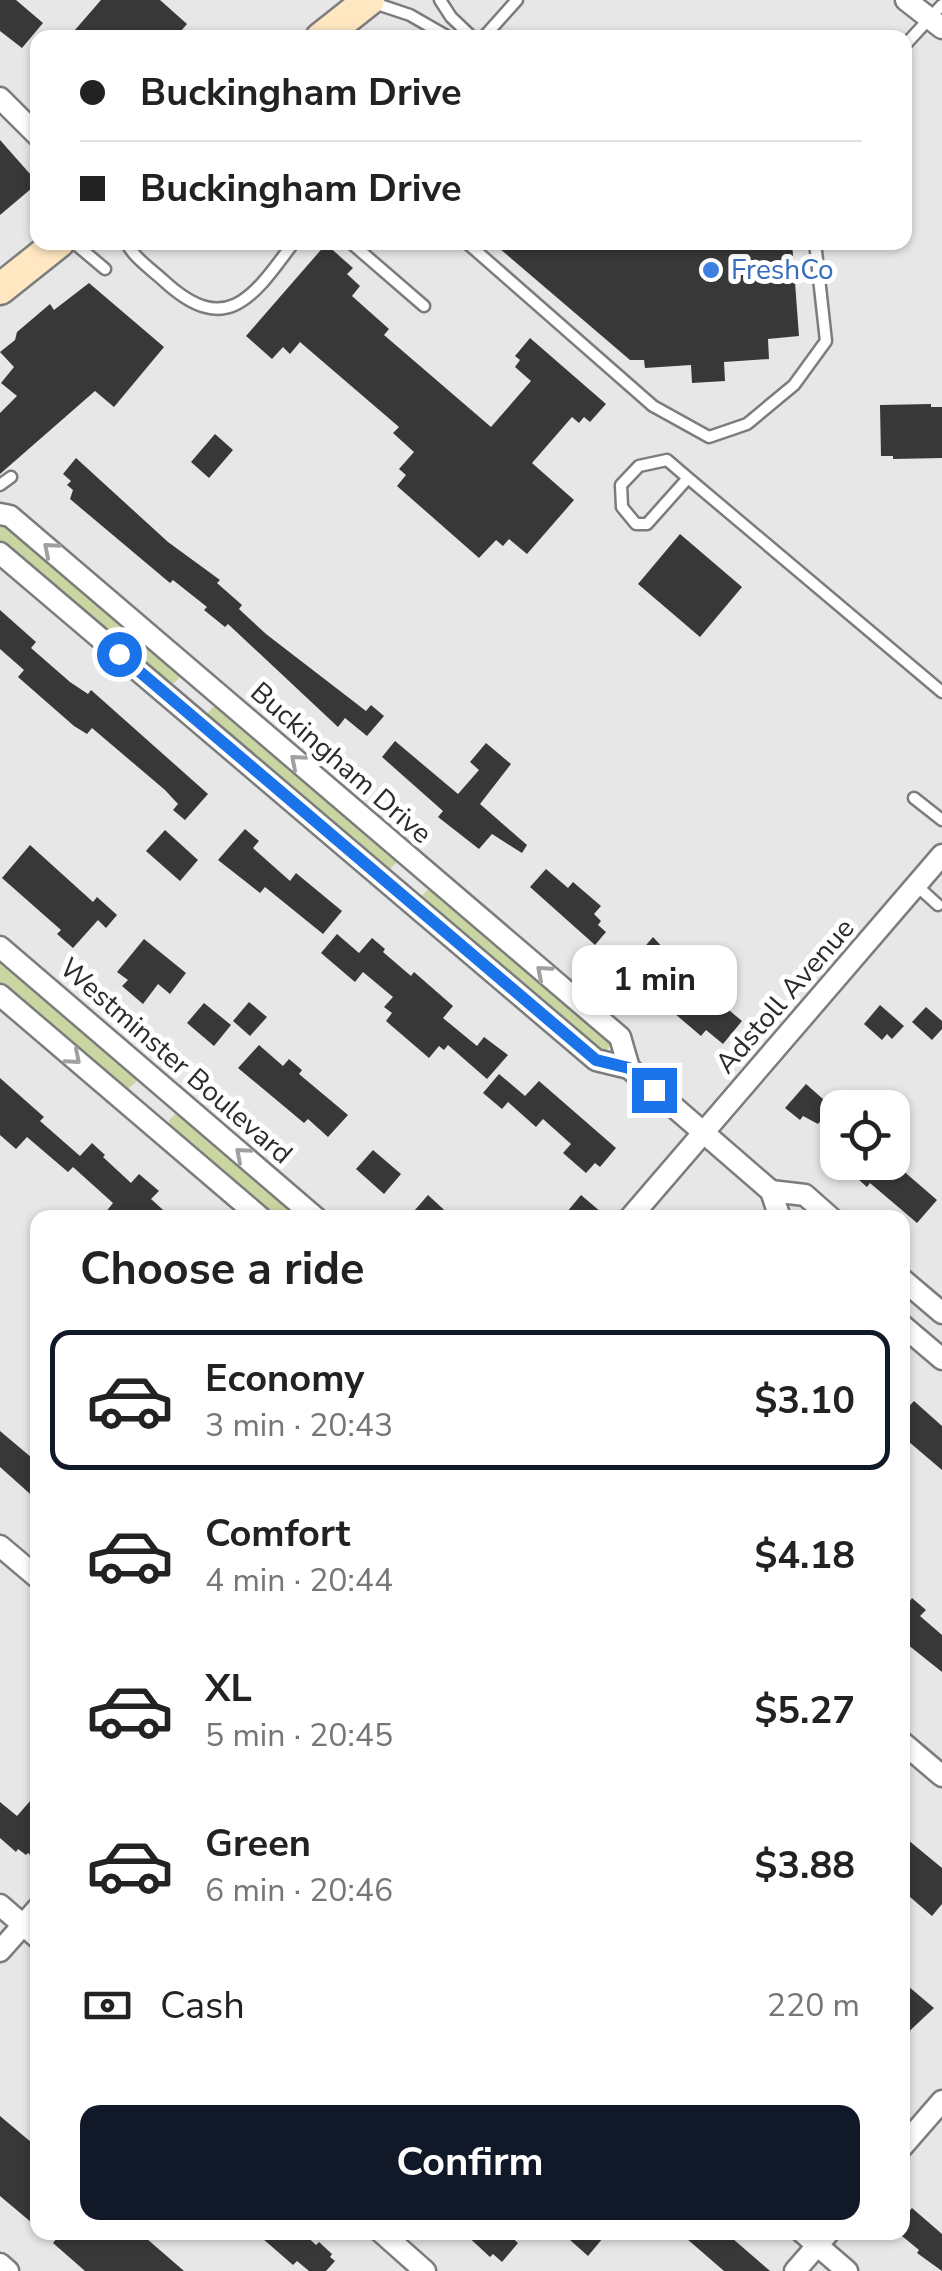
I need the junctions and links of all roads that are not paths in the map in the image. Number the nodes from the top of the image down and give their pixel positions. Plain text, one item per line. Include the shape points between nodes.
1 (368, 0) edge
2 (440, 0) edge
3 (517, 0) edge
4 (906, 0) edge
5 (938, 17) edge
6 (331, 30) edge
7 (436, 30) edge
8 (464, 30) edge
9 (489, 30) edge
10 (912, 39) edge
11 (0, 98) edge
12 (30, 128) edge
13 (49, 250) edge
14 (83, 250) edge
15 (134, 250) edge
16 (289, 250) edge
17 (359, 250) edge
18 (475, 250) edge
19 (815, 250) edge
20 (105, 270) dead end
21 (0, 289) edge
22 (424, 306) dead end
23 (11, 477) dead end
24 (688, 478) junction
25 (0, 485) edge
26 (0, 514) edge
27 (0, 553) edge
28 (942, 692) edge
29 (914, 798) dead end
30 (942, 820) edge
31 (942, 855) edge
32 (916, 886) junction
33 (938, 905) dead end
34 (0, 947) edge
35 (0, 995) edge
36 (629, 1068) junction
37 (704, 1132) junction
38 (771, 1191) junction
39 (251, 1210) edge
40 (307, 1210) edge
41 (637, 1210) edge
42 (777, 1210) edge
43 (822, 1210) edge
44 (910, 1286) edge
45 (942, 1313) edge
46 (910, 1332) edge
47 (942, 1360) edge
48 (0, 1546) edge
49 (30, 1571) edge
50 (910, 1749) edge
51 (942, 1776) edge
52 (0, 1905) edge
53 (30, 1931) edge
54 (0, 1951) edge
55 (942, 2101) edge
56 (910, 2138) edge
57 (389, 2240) edge
58 (814, 2240) edge
59 (819, 2240) edge
60 (0, 2264) edge
61 (8, 2271) edge
62 (425, 2271) edge
63 (795, 2271) edge
64 (847, 2271) edge

1 - 6 main road
1 - 7 lane
2 - 8 lane
3 - 9 lane
4 - 5 street
5 - 10 lane
11 - 12 street
13 - 21 main road
14 - 20 lane
15 - 16 lane via 180,295 205,309 225,310 258,291
17 - 22 lane
18 - 19 lane via 654,406 709,437 747,424 794,384 826,341
23 - 25 lane
24 - 24 lane via 667,460 639,466 621,485 622,507 636,524 648,524
24 - 28 lane
36 -> 26 street, Buckingham Drive via 620,1038
27 - 36 street, Buckingham Drive via 596,1060
29 - 30 lane
31 - 32 street, Adstoll Avenue
32 - 33 lane
32 - 37 street, Adstoll Avenue
40 -> 34 street, Westminster Boulevard
35 -> 39 street
36 - 37 street, Buckingham Drive
37 - 38 street, Buckingham Drive
37 - 41 street, Adstoll Avenue
38 - 42 street
38 - 43 street, Buckingham Drive via 805,1195
44 - 45 street
46 - 47 street
48 - 49 street
50 - 51 street
52 - 53 street
53 - 54 street
55 - 56 street
57 - 62 street
58 - 63 street
59 - 64 street
60 - 61 street

